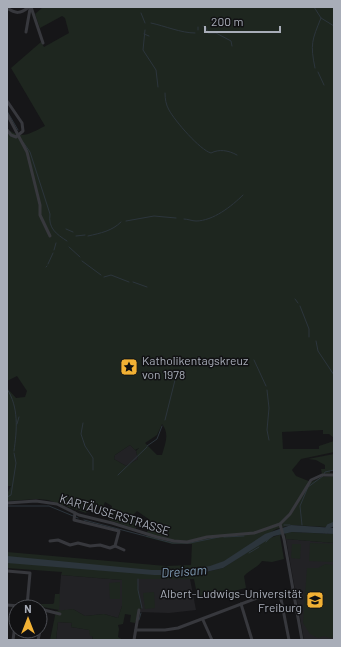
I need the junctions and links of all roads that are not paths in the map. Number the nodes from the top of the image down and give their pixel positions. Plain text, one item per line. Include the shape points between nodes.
1 (30, 7) edge
2 (7, 8) edge
3 (26, 32) dead end
4 (42, 43) dead end
5 (7, 101) edge
6 (7, 114) edge
7 (7, 130) edge
8 (19, 136) junction
9 (50, 236) dead end
10 (334, 475) edge
11 (7, 503) edge
12 (74, 515) junction
13 (281, 525) junction
14 (50, 541) dead end
15 (115, 546) junction
16 (124, 550) dead end
17 (7, 572) edge
18 (293, 592) junction
19 (280, 594) junction
20 (27, 599) edge
21 (241, 604) junction
22 (139, 610) dead end
23 (48, 611) edge
24 (60, 614) dead end
25 (203, 620) junction
26 (136, 630) junction
27 (134, 640) edge
28 (212, 640) edge
29 (252, 640) edge
30 (288, 640) edge
31 (302, 640) edge

1 - 2 street via 22,13
1 - 3 street
1 - 4 street
5 - 8 street via 22,123 23,131
6 - 8 street
7 - 8 street via 13,137
8 - 9 street via 27,152 40,205 40,215
10 - 13 street, KARTÄUSERSTRASSE via 324,475 311,480
11 - 12 street, KARTÄUSERSTRASSE via 57,504
12 - 13 street, KARTÄUSERSTRASSE via 162,539 183,542 254,533
12 - 15 street via 75,520 119,531
13 - 18 street
14 - 15 street via 58,540 70,545 78,543 110,548
15 - 16 street
17 - 20 street via 30,573
18 - 19 street
18 - 31 street
19 - 21 street
19 - 30 street
21 - 25 street
21 - 29 street
22 - 26 street
23 - 24 street
25 - 26 street via 170,630
25 - 28 street
26 - 27 street

